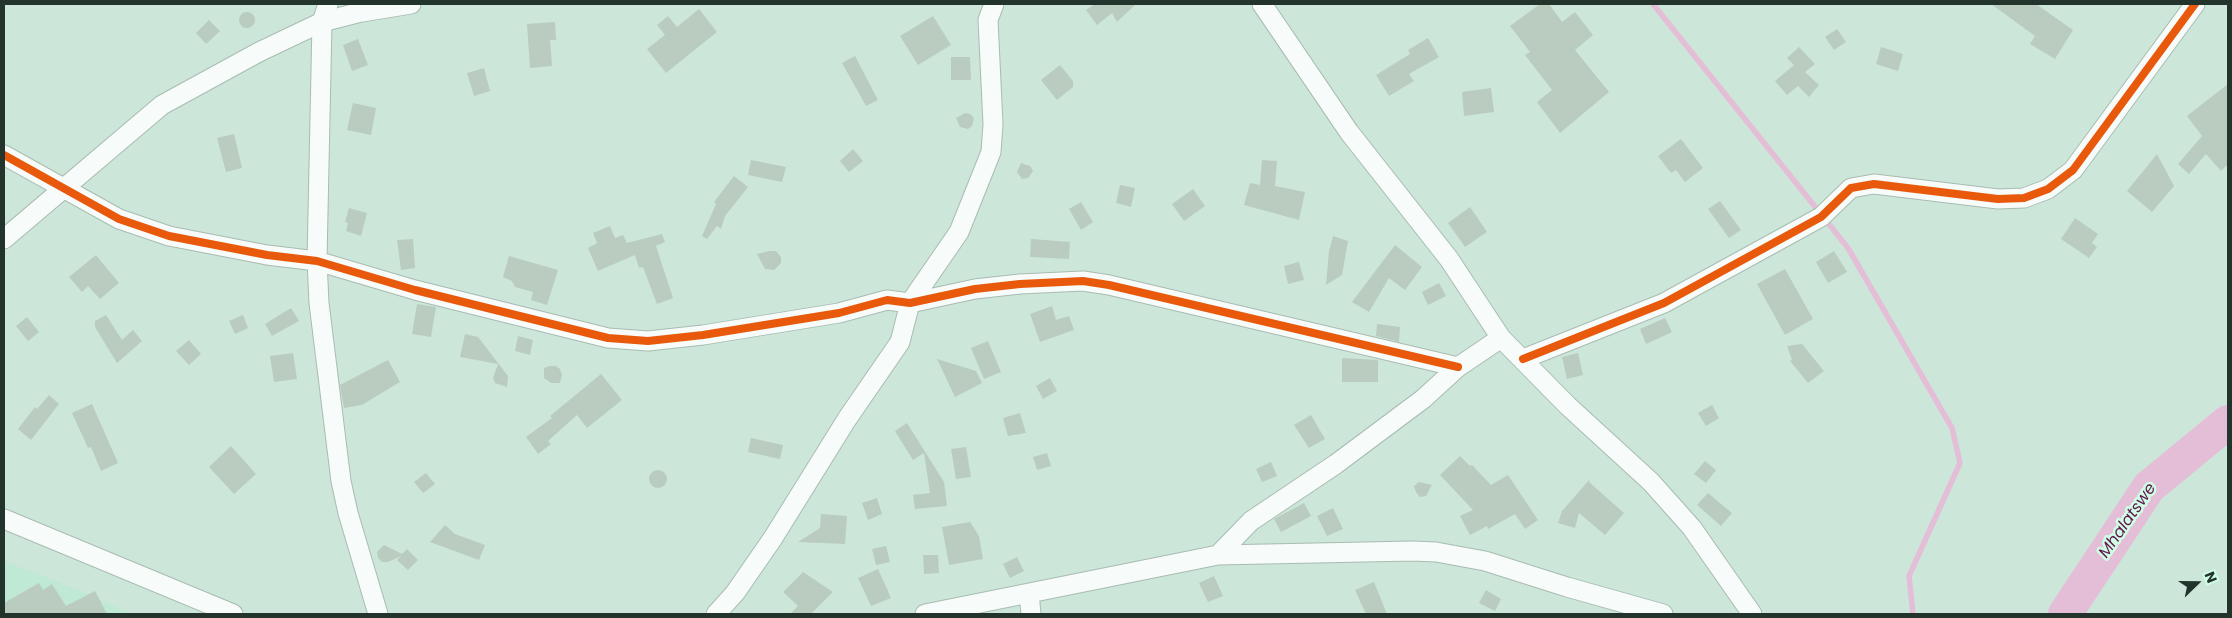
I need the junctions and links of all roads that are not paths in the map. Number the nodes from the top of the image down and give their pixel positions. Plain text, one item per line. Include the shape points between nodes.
1 (328, 4) edge
2 (411, 4) edge
3 (994, 4) edge
4 (1262, 4) edge
5 (2195, 4) edge
6 (368, 8) edge
7 (322, 22) junction
8 (4, 155) edge
9 (64, 189) junction
10 (4, 239) edge
11 (317, 262) junction
12 (910, 302) junction
13 (1501, 338) junction
14 (1523, 359) junction
15 (1458, 366) junction
16 (4, 519) edge
17 (1218, 555) junction
18 (1029, 593) junction
19 (233, 614) edge
20 (378, 614) edge
21 (716, 614) edge
22 (925, 614) edge
23 (1031, 614) edge
24 (1663, 614) edge
25 (1752, 614) edge

1 - 7 street
2 - 6 street
3 - 12 street via 988,20 993,115 990,152 959,232
4 - 13 street via 1349,132 1449,259
5 - 14 street via 2073,170 2048,189 2024,198 1998,199 1874,184 1851,188 1821,217 1664,303
6 - 7 street
7 - 9 street via 162,105
7 - 11 street
8 - 9 street
9 - 10 street
9 - 11 street via 119,219 169,236
11 - 12 street via 608,338 648,341 839,313 887,300
11 - 20 street via 318,303 341,481
12 - 15 street via 975,289 1083,281
12 - 21 street via 900,342 847,419 773,538 735,593
13 - 14 street
13 - 15 street
14 - 25 street via 1568,406 1652,482 1692,528
15 - 17 street via 1423,399 1251,521
16 - 19 street
17 - 18 street
17 - 24 street via 1436,552 1485,560
18 - 22 street
18 - 23 street

